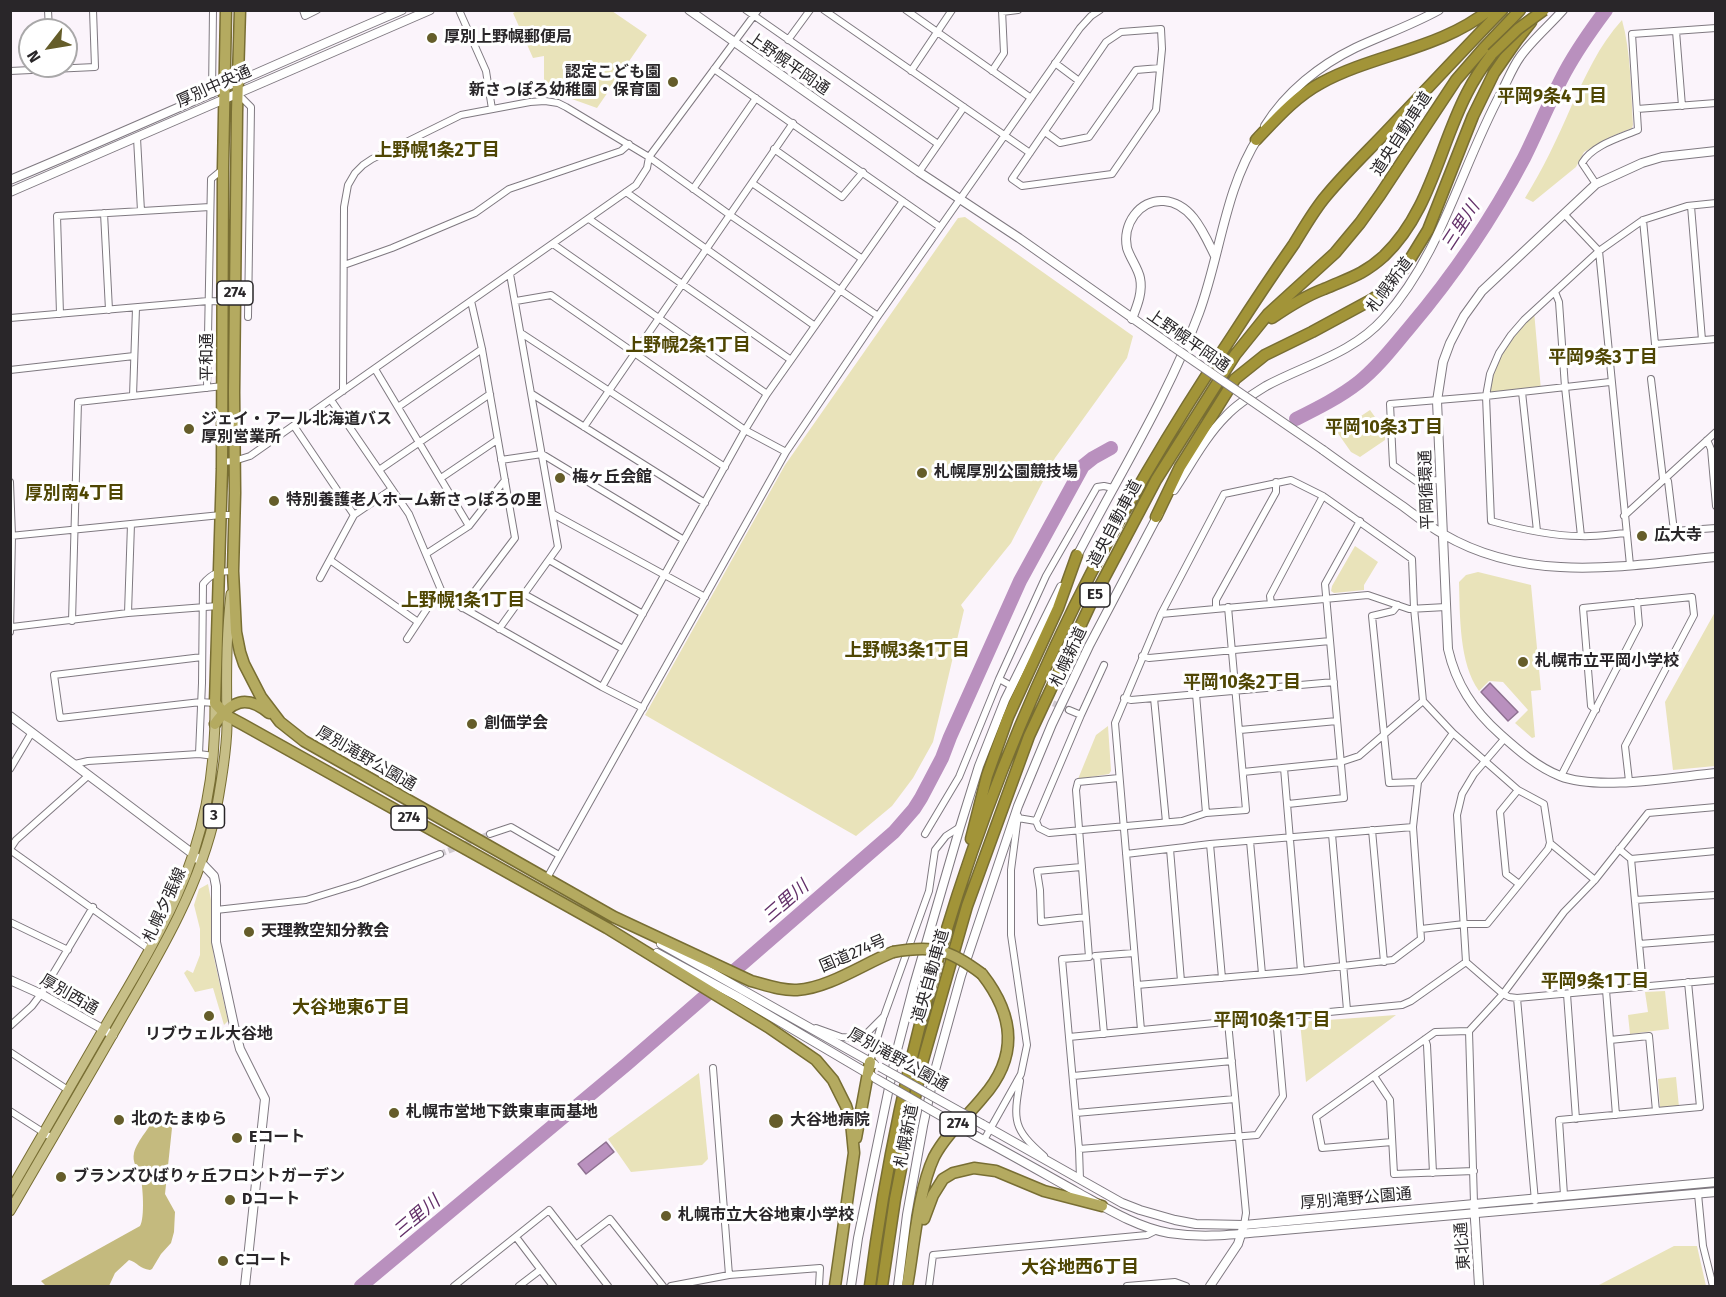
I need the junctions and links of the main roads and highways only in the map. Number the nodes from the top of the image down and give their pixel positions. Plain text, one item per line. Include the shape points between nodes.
1 (226, 10) edge
2 (240, 10) edge
3 (402, 10) edge
4 (430, 10) edge
5 (1489, 10) edge
6 (1502, 10) edge
7 (1520, 10) edge
8 (1542, 10) edge
9 (237, 88) junction
10 (224, 94) junction
11 (1256, 140) road end
12 (10, 180) edge
13 (10, 192) edge
14 (1234, 355) junction
15 (1156, 517) road end
16 (1077, 555) road end
17 (233, 573) junction
18 (215, 703) junction
19 (226, 713) junction
20 (280, 723) junction
21 (215, 724) junction
22 (956, 900) junction
23 (614, 917) joint
24 (685, 954) junction
25 (738, 998) junction
26 (875, 1065) junction
27 (871, 1076) junction
28 (48, 1136) junction
29 (854, 1153) junction
30 (1716, 1182) edge
31 (12, 1184) edge
32 (1716, 1192) edge
33 (1102, 1206) junction
34 (10, 1211) edge
35 (1243, 1229) junction
36 (914, 1245) junction
37 (835, 1287) edge
38 (870, 1287) edge
39 (882, 1287) edge
40 (907, 1287) edge

1 - 10 highway, 平和通 / 274
2 - 9 highway, 平和通 / 274
3 - 9 main road, 厚別中央通 via 261,71
4 - 9 main road, 厚別中央通
5 - 11 highway via 1448,35 1321,83 1292,102
6 - 22 highway, 道央自動車道 / E5 via 1326,196 1198,387 1075,604 1019,728
7 - 14 highway, 道央自動車道 / E5 via 1456,80 1380,195 1335,253 1269,314
8 - 14 highway, bridge via 1492,54 1478,73 1413,220 1387,253 1366,271 1303,298 1273,317
8 - 15 highway via 1494,73 1428,230 1404,269 1371,300 1265,355 1235,379 1180,467
9 - 10 main road, 厚別中央通
9 - 17 highway, 平和通 / 274
10 - 12 main road, 厚別中央通 via 212,94
10 - 13 main road, 厚別中央通 via 137,138
10 - 18 highway, 平和通 / 274 via 222,462
14 - 39 highway, 道央自動車道 / E5 via 1132,522 1058,671 1001,810 967,906 921,1067
16 - 22 highway via 987,776
17 - 19 main road, 札幌夕張線 / 3 via 226,650
17 - 20 highway, 厚別滝野公園通 / 274 via 240,652 251,680
18 - 19 highway, 厚別滝野公園通 / 274
18 - 21 main road, 札幌夕張線 / 3
19 - 20 highway, 274 via 237,702 249,702 258,704
19 - 21 highway
19 - 25 highway, 厚別滝野公園通 / 274
19 - 28 main road, 札幌夕張線 / 3 via 216,812 185,902 159,955
20 - 23 highway, 厚別滝野公園通 / 274 via 303,741
21 - 28 main road, 札幌夕張線 / 3 via 210,783 193,854 176,898 68,1090
22 - 38 highway, 道央自動車道 / E5 via 909,1067
23 - 24 highway, 国道274号 / 274
24 - 25 main road, 厚別滝野公園通
24 - 36 highway, 国道274号 / 274, bridge via 751,981 795,990 808,989 893,952 914,948 947,953 982,974 1006,1015 1008,1049 991,1089 935,1156 925,1185
25 - 26 main road, 厚別滝野公園通 via 799,1022
25 - 27 main road, 厚別滝野公園通
25 - 29 highway, 274 via 826,1070 846,1106
26 - 27 highway
26 - 35 main road, 厚別滝野公園通, bridge via 1122,1203 1157,1216
27 - 29 highway
27 - 33 main road, 厚別滝野公園通, bridge
28 - 31 main road, 札幌夕張線 / 3
28 - 34 main road, 札幌夕張線 / 3
29 - 37 highway, 274
30 - 35 main road, 厚別滝野公園通 via 1534,1197
32 - 35 main road, 厚別滝野公園通
33 - 35 main road, 厚別滝野公園通 via 1157,1230 1219,1237
33 - 36 highway via 1044,1191 996,1171 962,1170 943,1179
36 - 40 highway, 国道274号 / 274

